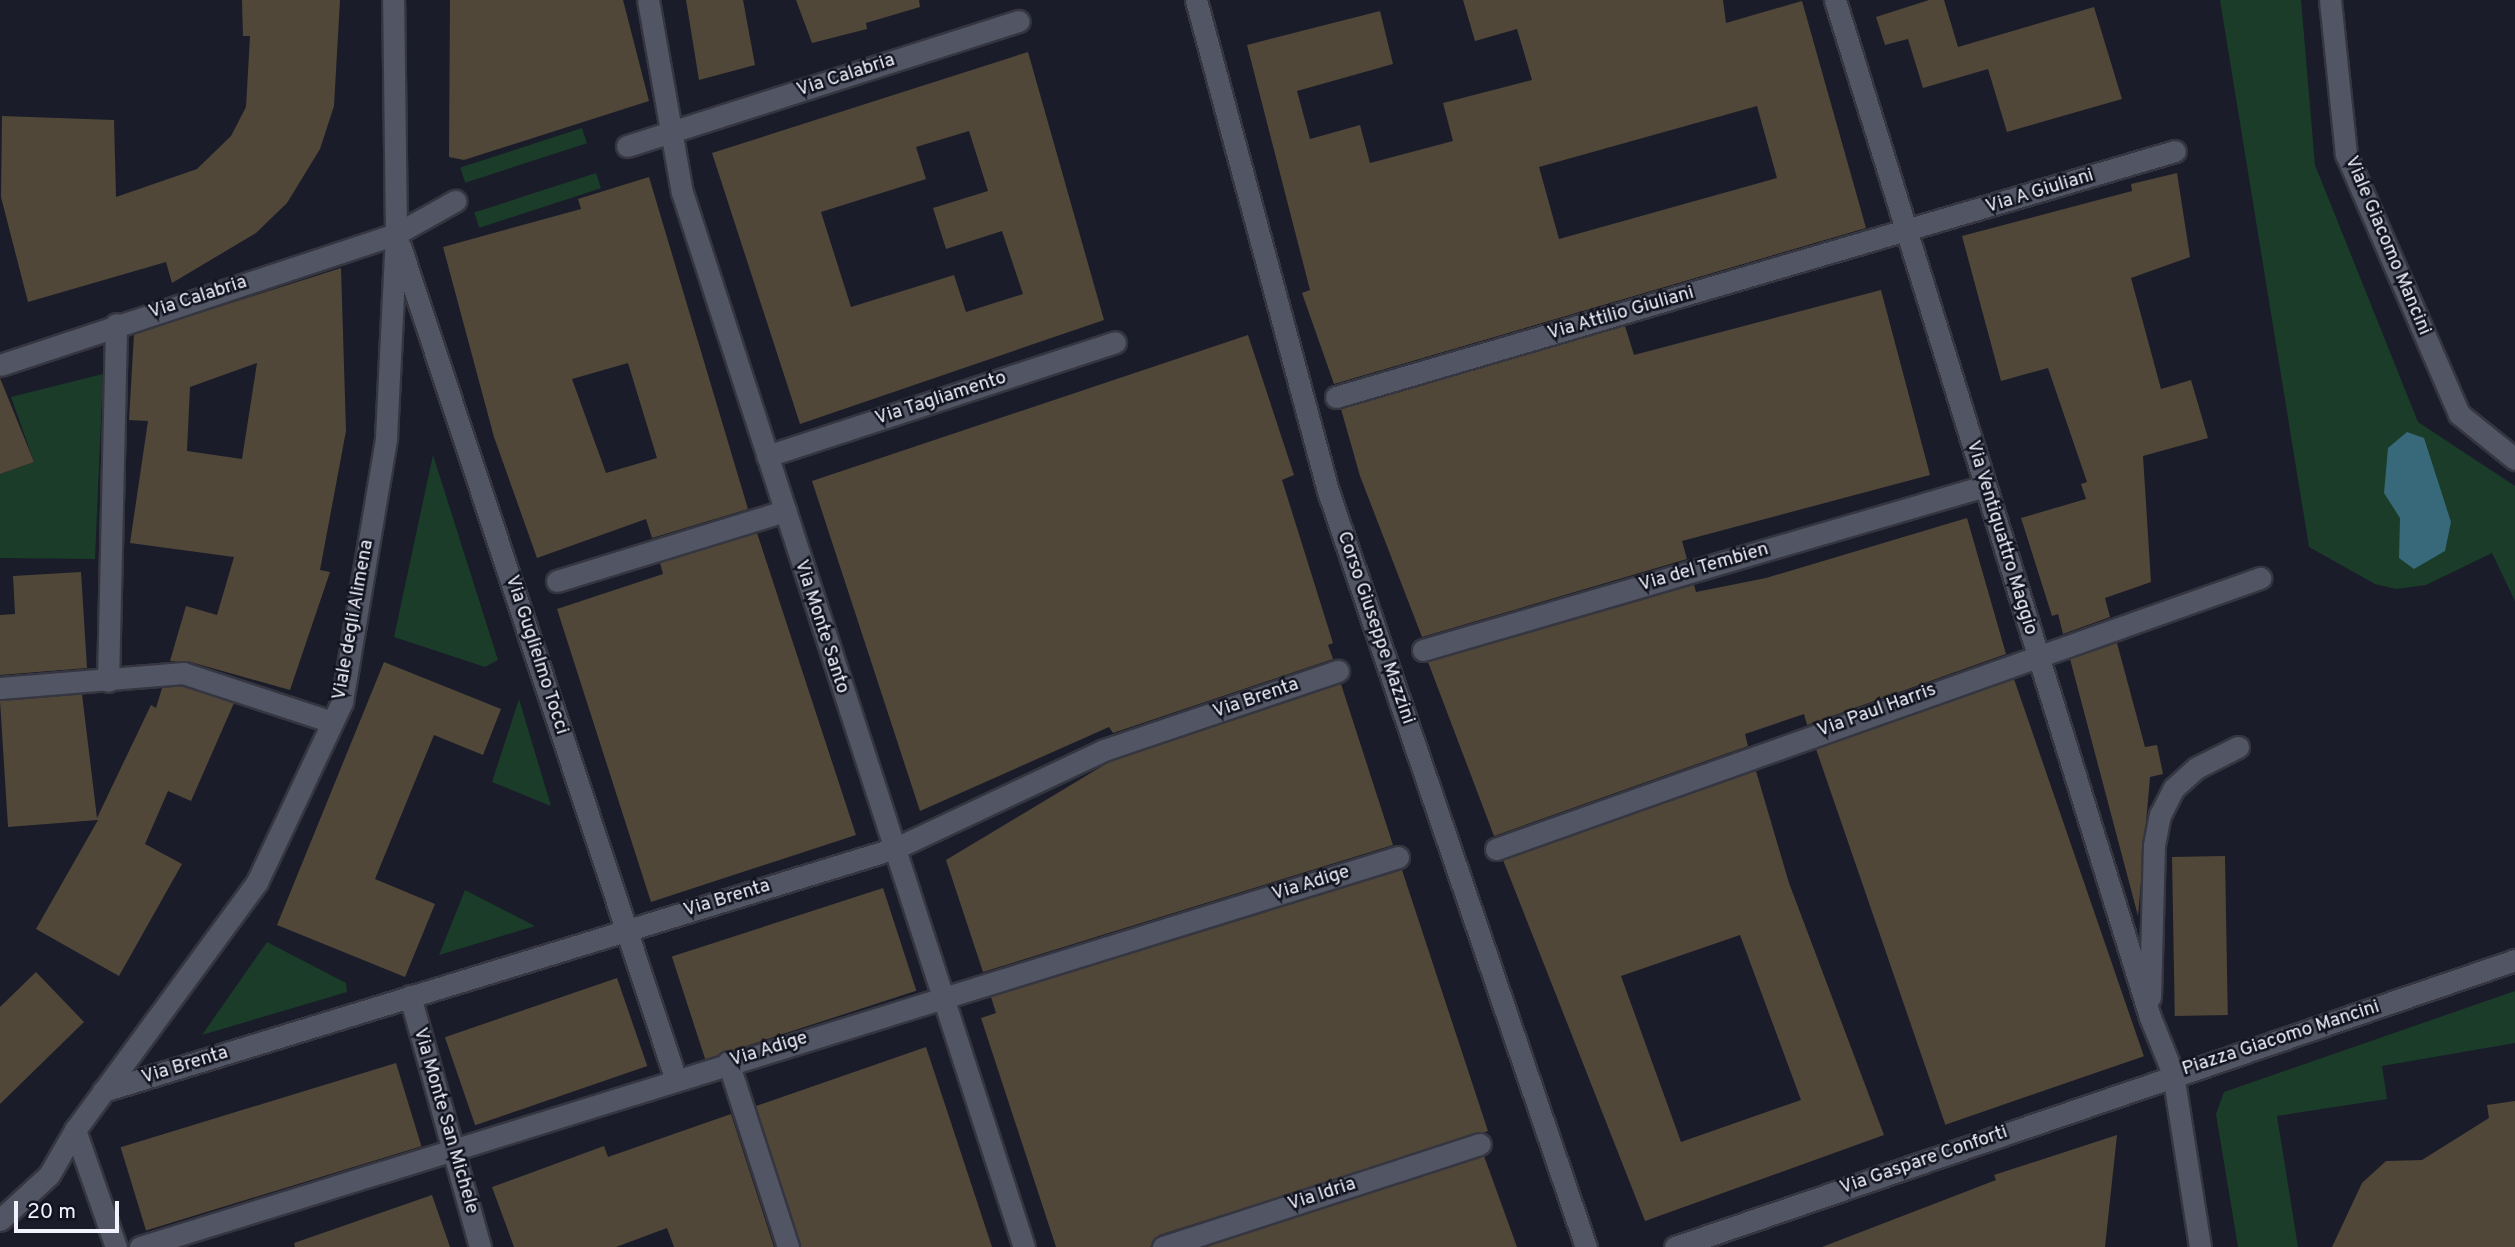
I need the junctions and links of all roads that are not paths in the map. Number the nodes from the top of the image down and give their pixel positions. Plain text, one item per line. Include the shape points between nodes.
1 (393, 0) edge
2 (648, 0) edge
3 (1196, 0) edge
4 (1835, 0) edge
5 (2330, 0) edge
6 (1019, 21) dead end
7 (673, 132) junction
8 (627, 146) dead end
9 (2175, 151) dead end
10 (455, 201) dead end
11 (1906, 232) junction
12 (396, 234) junction
13 (116, 324) junction
14 (1115, 342) dead end
15 (0, 365) edge
16 (1336, 397) dead end
17 (767, 456) junction
18 (2515, 459) edge
19 (1985, 486) junction
20 (785, 511) junction
21 (2260, 579) dead end
22 (557, 581) dead end
23 (1423, 650) dead end
24 (2036, 654) junction
25 (1338, 671) dead end
26 (108, 681) junction
27 (0, 688) edge
28 (332, 722) junction
29 (2238, 747) dead end
30 (896, 848) junction
31 (1496, 849) dead end
32 (1398, 857) dead end
33 (626, 930) junction
34 (2515, 960) edge
35 (410, 996) junction
36 (943, 998) junction
37 (2150, 1017) junction
38 (728, 1062) junction
39 (2173, 1074) junction
40 (675, 1077) junction
41 (103, 1091) junction
42 (75, 1130) junction
43 (1480, 1144) dead end
44 (453, 1150) junction
45 (0, 1220) edge
46 (116, 1247) edge
47 (140, 1247) edge
48 (480, 1247) edge
49 (788, 1247) edge
50 (1024, 1247) edge
51 (1163, 1247) edge
52 (1586, 1247) edge
53 (1675, 1247) edge
54 (2200, 1247) edge

1 - 12 street, Viale degli Alimena
2 - 7 street, Via Monte Santo
3 - 52 street, Corso Giuseppe Mazzini via 1328,491
4 - 11 street, Via Ventiquattro Maggio
5 - 18 street, Viale Giacomo Mancini via 2346,154 2459,414
6 - 7 street, Via Calabria
7 - 8 street, Via Calabria
7 - 17 street, Via Monte Santo via 682,192
9 - 11 street, Via A Giuliani
10 - 12 street, Via Calabria
11 - 16 street, Via Attilio Giuliani
11 - 19 street, Via Ventiquattro Maggio
12 - 13 street, Via Calabria
12 - 28 street, Viale degli Alimena via 386,438 342,702
12 - 33 street, Via Guglielmo Tocci
13 - 15 street, Via Calabria
13 - 26 street
14 - 17 street, Via Tagliamento
17 - 20 street, Via Monte Santo
19 - 23 street, Via del Tembien
19 - 24 street, Via Ventiquattro Maggio
20 - 22 street
20 - 30 street, Via Monte Santo
21 - 24 street, Via Paul Harris
24 - 31 street, Via Paul Harris
24 - 37 street, Via Ventiquattro Maggio
25 - 30 street, Via Brenta via 1104,750
26 - 27 street
26 - 28 street via 183,673
28 - 41 street, Viale degli Alimena via 257,882
29 - 37 street via 2196,768 2174,788 2160,815 2154,845
30 - 33 street, Via Brenta
30 - 36 street, Via Monte Santo
32 - 36 street, Via Adige
33 - 35 street, Via Brenta
33 - 40 street, Via Guglielmo Tocci
34 - 39 street, Piazza Giacomo Mancini
35 - 41 street, Via Brenta
35 - 44 street, Via Monte San Michele
36 - 38 street, Via Adige
36 - 50 street, Via Monte Santo
37 - 39 street, Via Ventiquattro Maggio
38 - 40 street, Via Adige
38 - 49 street
39 - 53 street, Via Gaspare Conforti
39 - 54 street, Piazza Giacomo Mancini
40 - 44 street, Via Adige
41 - 42 street, Viale degli Alimena
42 - 45 street, Viale degli Alimena via 49,1175
42 - 46 street
43 - 51 street, Via Idria
44 - 47 street, Via Adige
44 - 48 street, Via Monte San Michele

